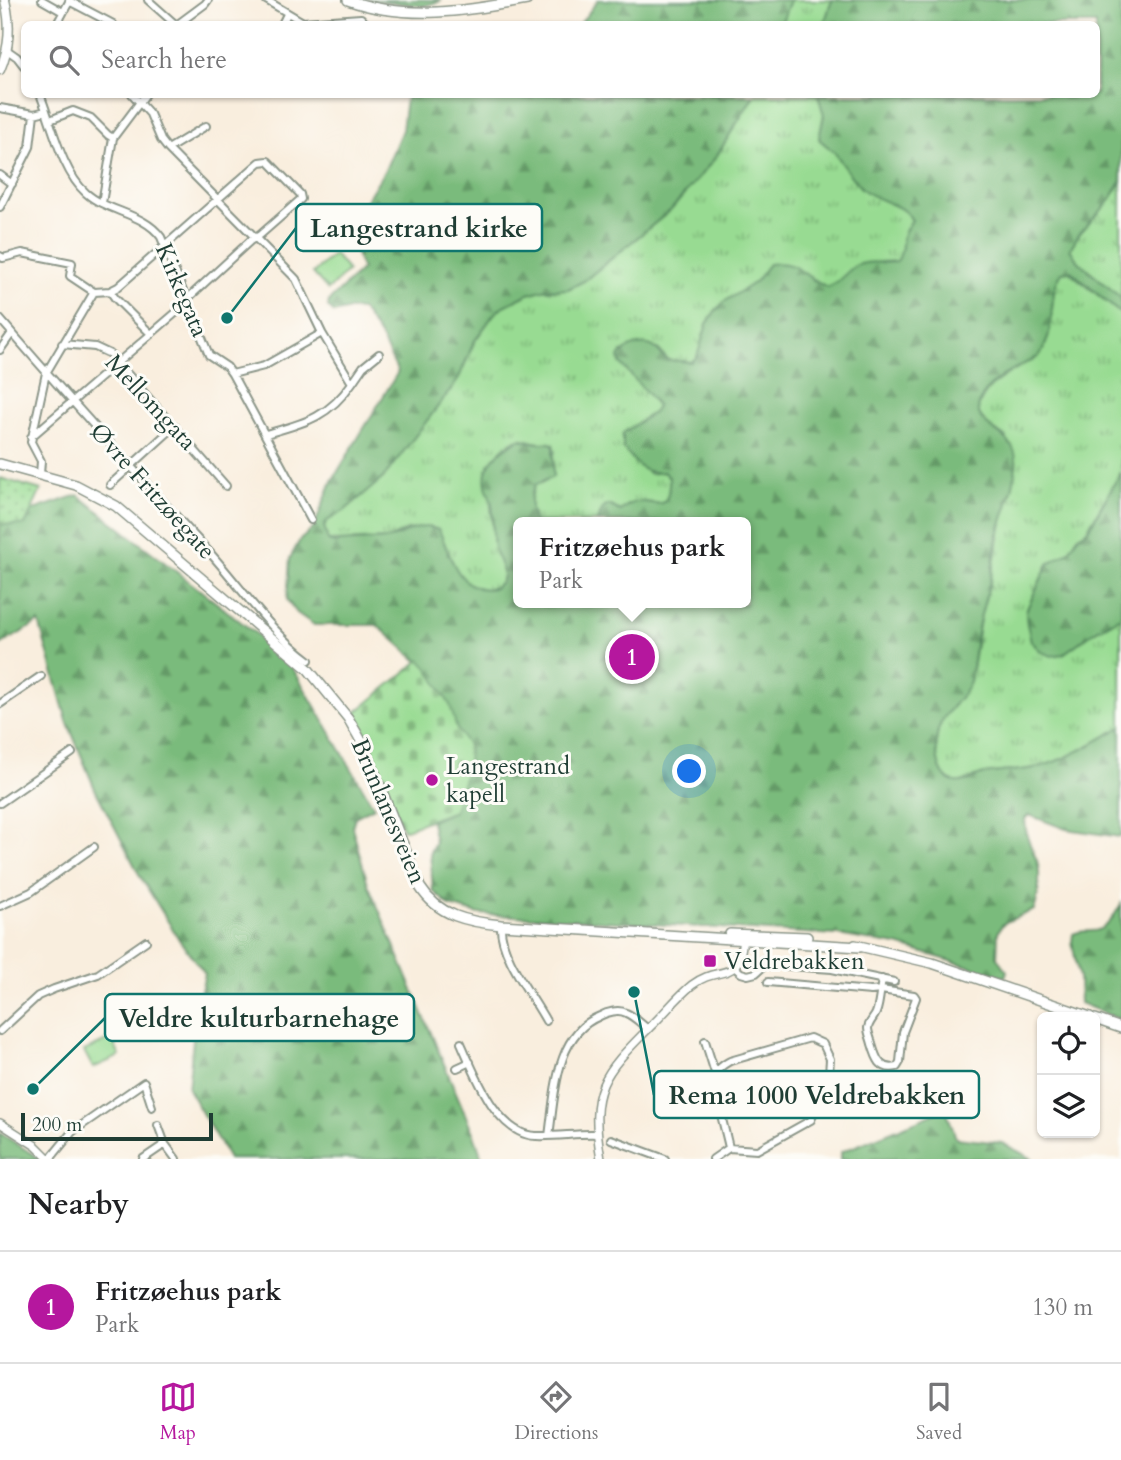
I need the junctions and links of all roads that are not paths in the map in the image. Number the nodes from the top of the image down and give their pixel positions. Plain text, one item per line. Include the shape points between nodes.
1 (5, 0) edge
2 (42, 0) edge
3 (148, 0) edge
4 (208, 0) edge
5 (266, 0) edge
6 (348, 0) edge
7 (527, 0) edge
8 (69, 1) edge
9 (63, 12) junction
10 (287, 14) junction
11 (58, 21) edge
12 (107, 21) edge
13 (165, 21) edge
14 (181, 21) edge
15 (284, 21) edge
16 (306, 21) edge
17 (331, 21) edge
18 (365, 21) edge
19 (7, 50) junction
20 (21, 62) edge
21 (0, 70) edge
22 (41, 98) edge
23 (136, 98) edge
24 (144, 98) edge
25 (141, 104) junction
26 (0, 108) edge
27 (46, 111) junction
28 (34, 114) junction
29 (50, 120) junction
30 (206, 126) dead end
31 (113, 138) junction
32 (168, 149) junction
33 (0, 175) edge
34 (12, 184) junction
35 (218, 199) junction
36 (102, 203) junction
37 (0, 207) edge
38 (256, 238) junction
39 (164, 246) junction
40 (0, 256) edge
41 (110, 290) junction
42 (94, 292) junction
43 (186, 302) junction
44 (0, 319) edge
45 (12, 333) junction
46 (322, 333) junction
47 (152, 334) junction
48 (62, 344) junction
49 (0, 350) edge
50 (379, 354) dead end
51 (119, 363) junction
52 (46, 373) junction
53 (232, 374) junction
54 (352, 383) junction
55 (73, 404) junction
56 (175, 426) junction
57 (265, 434) junction
58 (31, 438) junction
59 (0, 464) edge
60 (131, 467) junction
61 (40, 474) junction
62 (110, 485) dead end
63 (226, 486) dead end
64 (310, 520) dead end
65 (309, 660) dead end
66 (41, 676) dead end
67 (0, 704) edge
68 (72, 753) dead end
69 (0, 803) edge
70 (94, 847) dead end
71 (0, 906) edge
72 (501, 925) junction
73 (743, 937) junction
74 (146, 941) dead end
75 (734, 967) junction
76 (882, 979) junction
77 (768, 982) dead end
78 (894, 982) dead end
79 (881, 990) junction
80 (1075, 1012) edge
81 (1100, 1020) edge
82 (546, 1021) dead end
83 (1121, 1028) edge
84 (648, 1030) junction
85 (0, 1031) edge
86 (705, 1041) dead end
87 (461, 1043) dead end
88 (470, 1062) junction
89 (457, 1068) dead end
90 (716, 1076) junction
91 (880, 1088) dead end
92 (152, 1107) dead end
93 (817, 1110) junction
94 (0, 1123) edge
95 (158, 1125) dead end
96 (597, 1134) junction
97 (549, 1136) junction
98 (611, 1139) dead end
99 (165, 1144) junction
100 (729, 1149) junction
101 (50, 1159) edge
102 (143, 1159) edge
103 (176, 1159) edge
104 (601, 1159) edge
105 (665, 1159) edge
106 (713, 1159) edge

1 - 19 main road
2 - 9 street
3 - 13 street
4 - 14 street
5 - 10 street
6 - 7 main road via 417,13
8 - 9 street
8 - 12 street
9 - 11 street
10 - 15 street
10 - 16 street
17 - 18 street
19 - 20 street
19 - 21 main road
22 - 27 street, Kirkegata
23 - 25 street
24 - 25 street
25 - 31 street
25 - 32 street
26 - 28 street
27 - 28 street
27 - 29 street, Kirkegata
28 - 34 street via 30,147
29 - 31 street via 73,111 91,118
29 - 36 street, Kirkegata via 73,178
30 - 32 street
31 - 36 street
32 - 35 street
33 - 34 street
34 - 37 street
35 - 38 street
35 - 38 street via 265,160 285,178 301,198
35 - 39 street
36 - 39 street, Kirkegata via 150,226
38 - 43 street
38 - 46 street via 296,279
39 - 41 street
39 - 43 street, Kirkegata
40 - 42 street via 22,253 72,263 70,276
41 - 42 street
41 - 47 street
42 - 48 street
43 - 47 street
43 - 53 street, Kirkegata via 209,355
44 - 45 street, Øvre Fritzøegate
45 - 49 street
45 - 52 street, Øvre Fritzøegate
46 - 53 street via 264,366
46 - 54 street
47 - 51 street
48 - 51 street, Mellomgata via 100,348
48 - 52 street
50 - 54 street
51 - 55 street
51 - 56 street, Mellomgata
52 - 55 street, Øvre Fritzøegate
52 - 58 street
53 - 57 street, Kirkegata
54 - 57 street via 327,412
55 - 58 street
55 - 60 street, Øvre Fritzøegate
56 - 60 street
56 - 63 street, Mellomgata
57 - 64 street, Kirkegata
58 - 61 street via 41,461
59 - 61 main road, Brunlanesveien
60 - 62 street
60 - 65 street, Øvre Fritzøegate via 283,638
61 - 72 main road, Brunlanesveien via 84,488 116,506 296,658 332,697 359,737 424,893 455,916
66 - 67 street
68 - 69 street
70 - 71 street via 31,892
72 - 73 main road, Brunlanesveien
72 - 82 street via 500,935 512,962
73 - 75 street
73 - 80 main road, Brunlanesveien via 860,947 932,963
74 - 85 street via 98,974 38,996
75 - 76 street via 745,975 775,965 818,967
75 - 84 street via 692,985
76 - 78 street
76 - 79 street
77 - 79 street
79 - 79 street via 916,998 903,1032 897,1067 879,1063 869,1033
81 - 83 main road, Brunlanesveien
84 - 96 street via 605,1077 596,1109
84 - 97 street via 626,1013 617,1012 585,1024 564,1051
86 - 90 street
87 - 88 street
88 - 89 street
88 - 97 street via 504,1122 521,1134
90 - 93 street via 730,1061 800,1039 816,1040 830,1059
90 - 100 street
91 - 93 street
92 - 101 street via 144,1082 72,1132
93 - 100 street via 811,1120 765,1147
94 - 101 street
95 - 99 street
96 - 97 street
96 - 104 street
98 - 105 street
99 - 102 street
99 - 103 street
100 - 106 street

